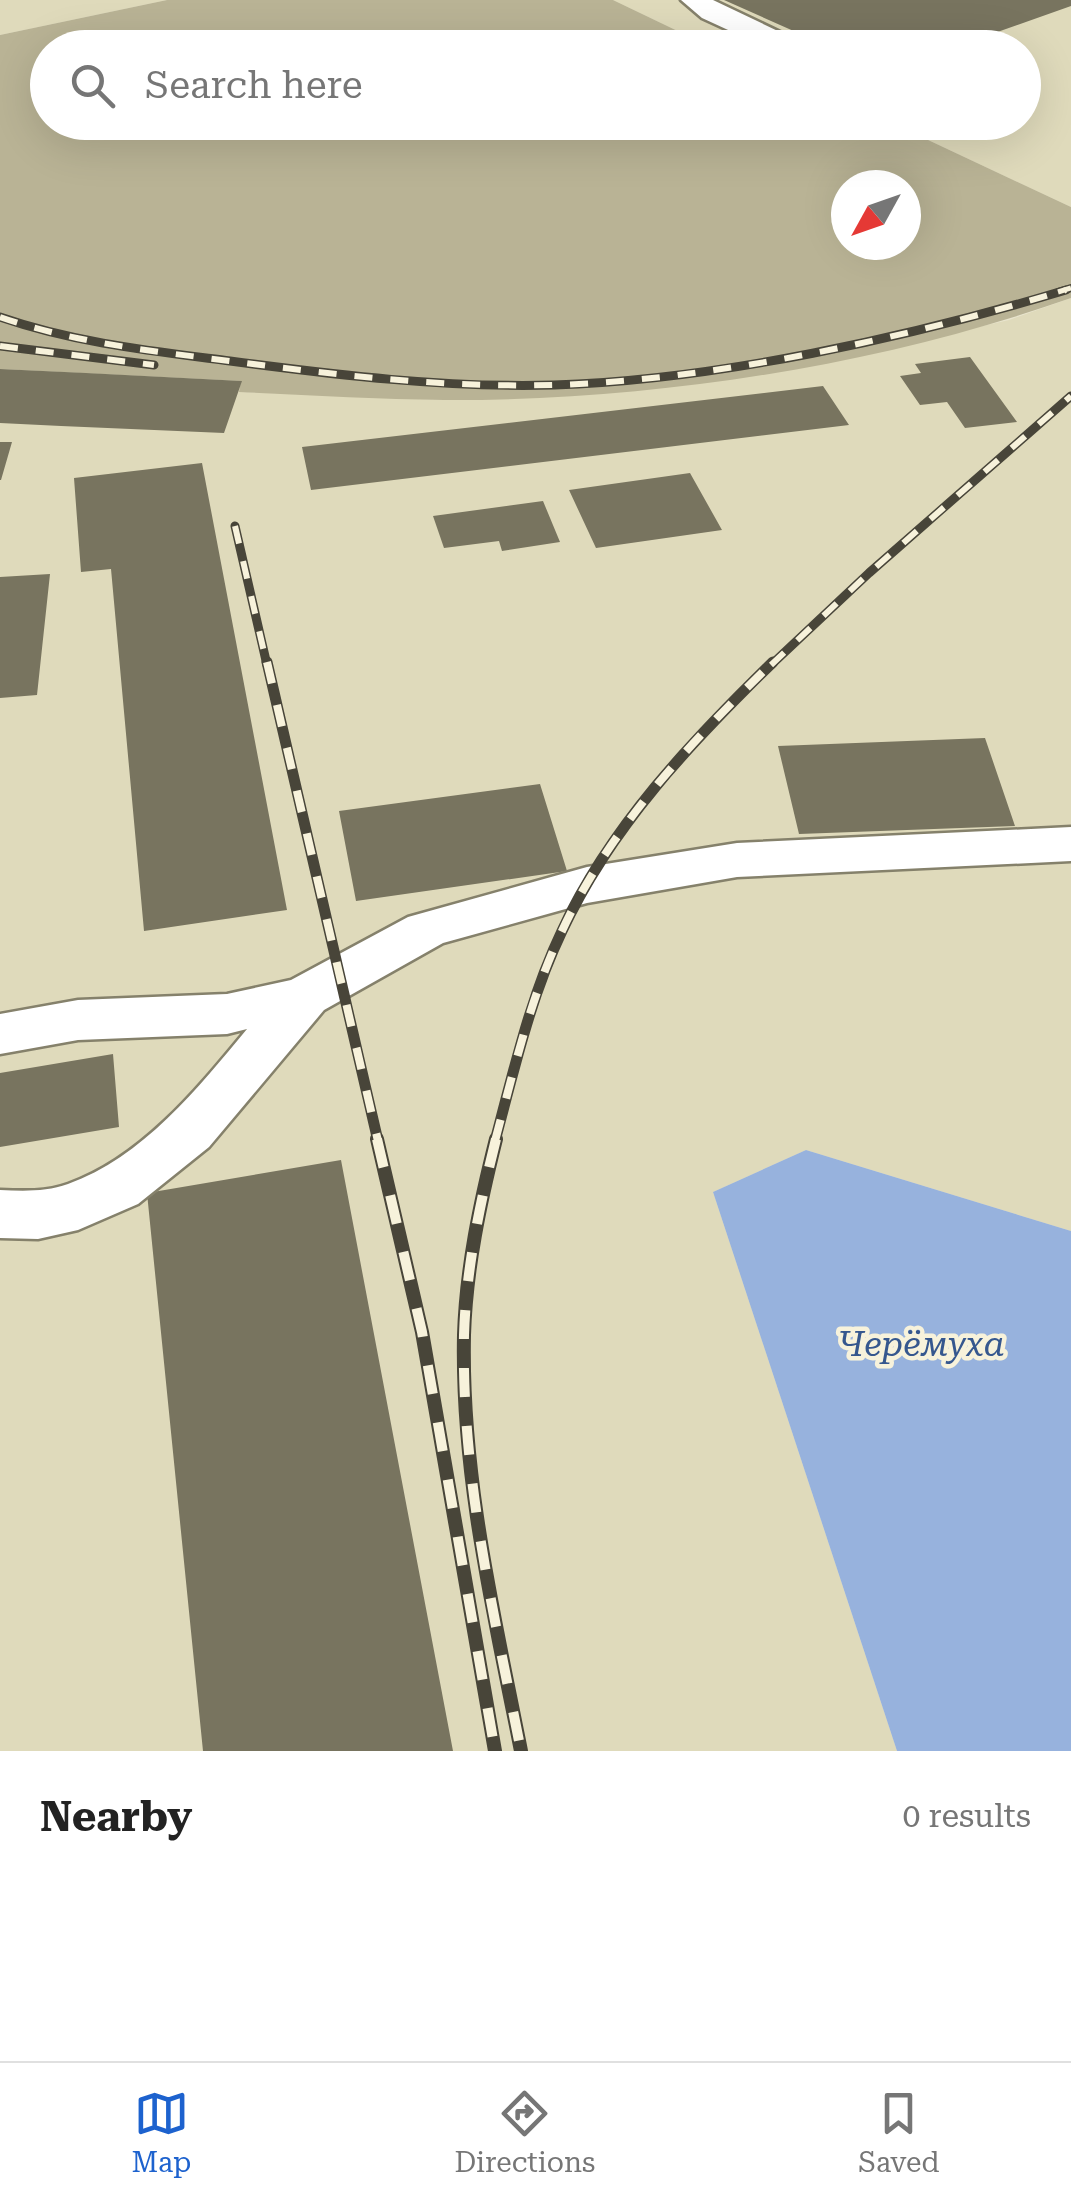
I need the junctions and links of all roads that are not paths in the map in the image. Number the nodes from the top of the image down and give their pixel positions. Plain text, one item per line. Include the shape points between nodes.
1 (696, 0) edge
2 (752, 30) edge
3 (1071, 844) edge
4 (304, 996) junction
5 (0, 1034) edge
6 (0, 1214) edge

1 - 2 lane
3 - 4 lane via 737,860 587,885 426,930
4 - 5 lane via 227,1014 78,1020
4 - 6 lane via 205,1117 126,1182 40,1215

